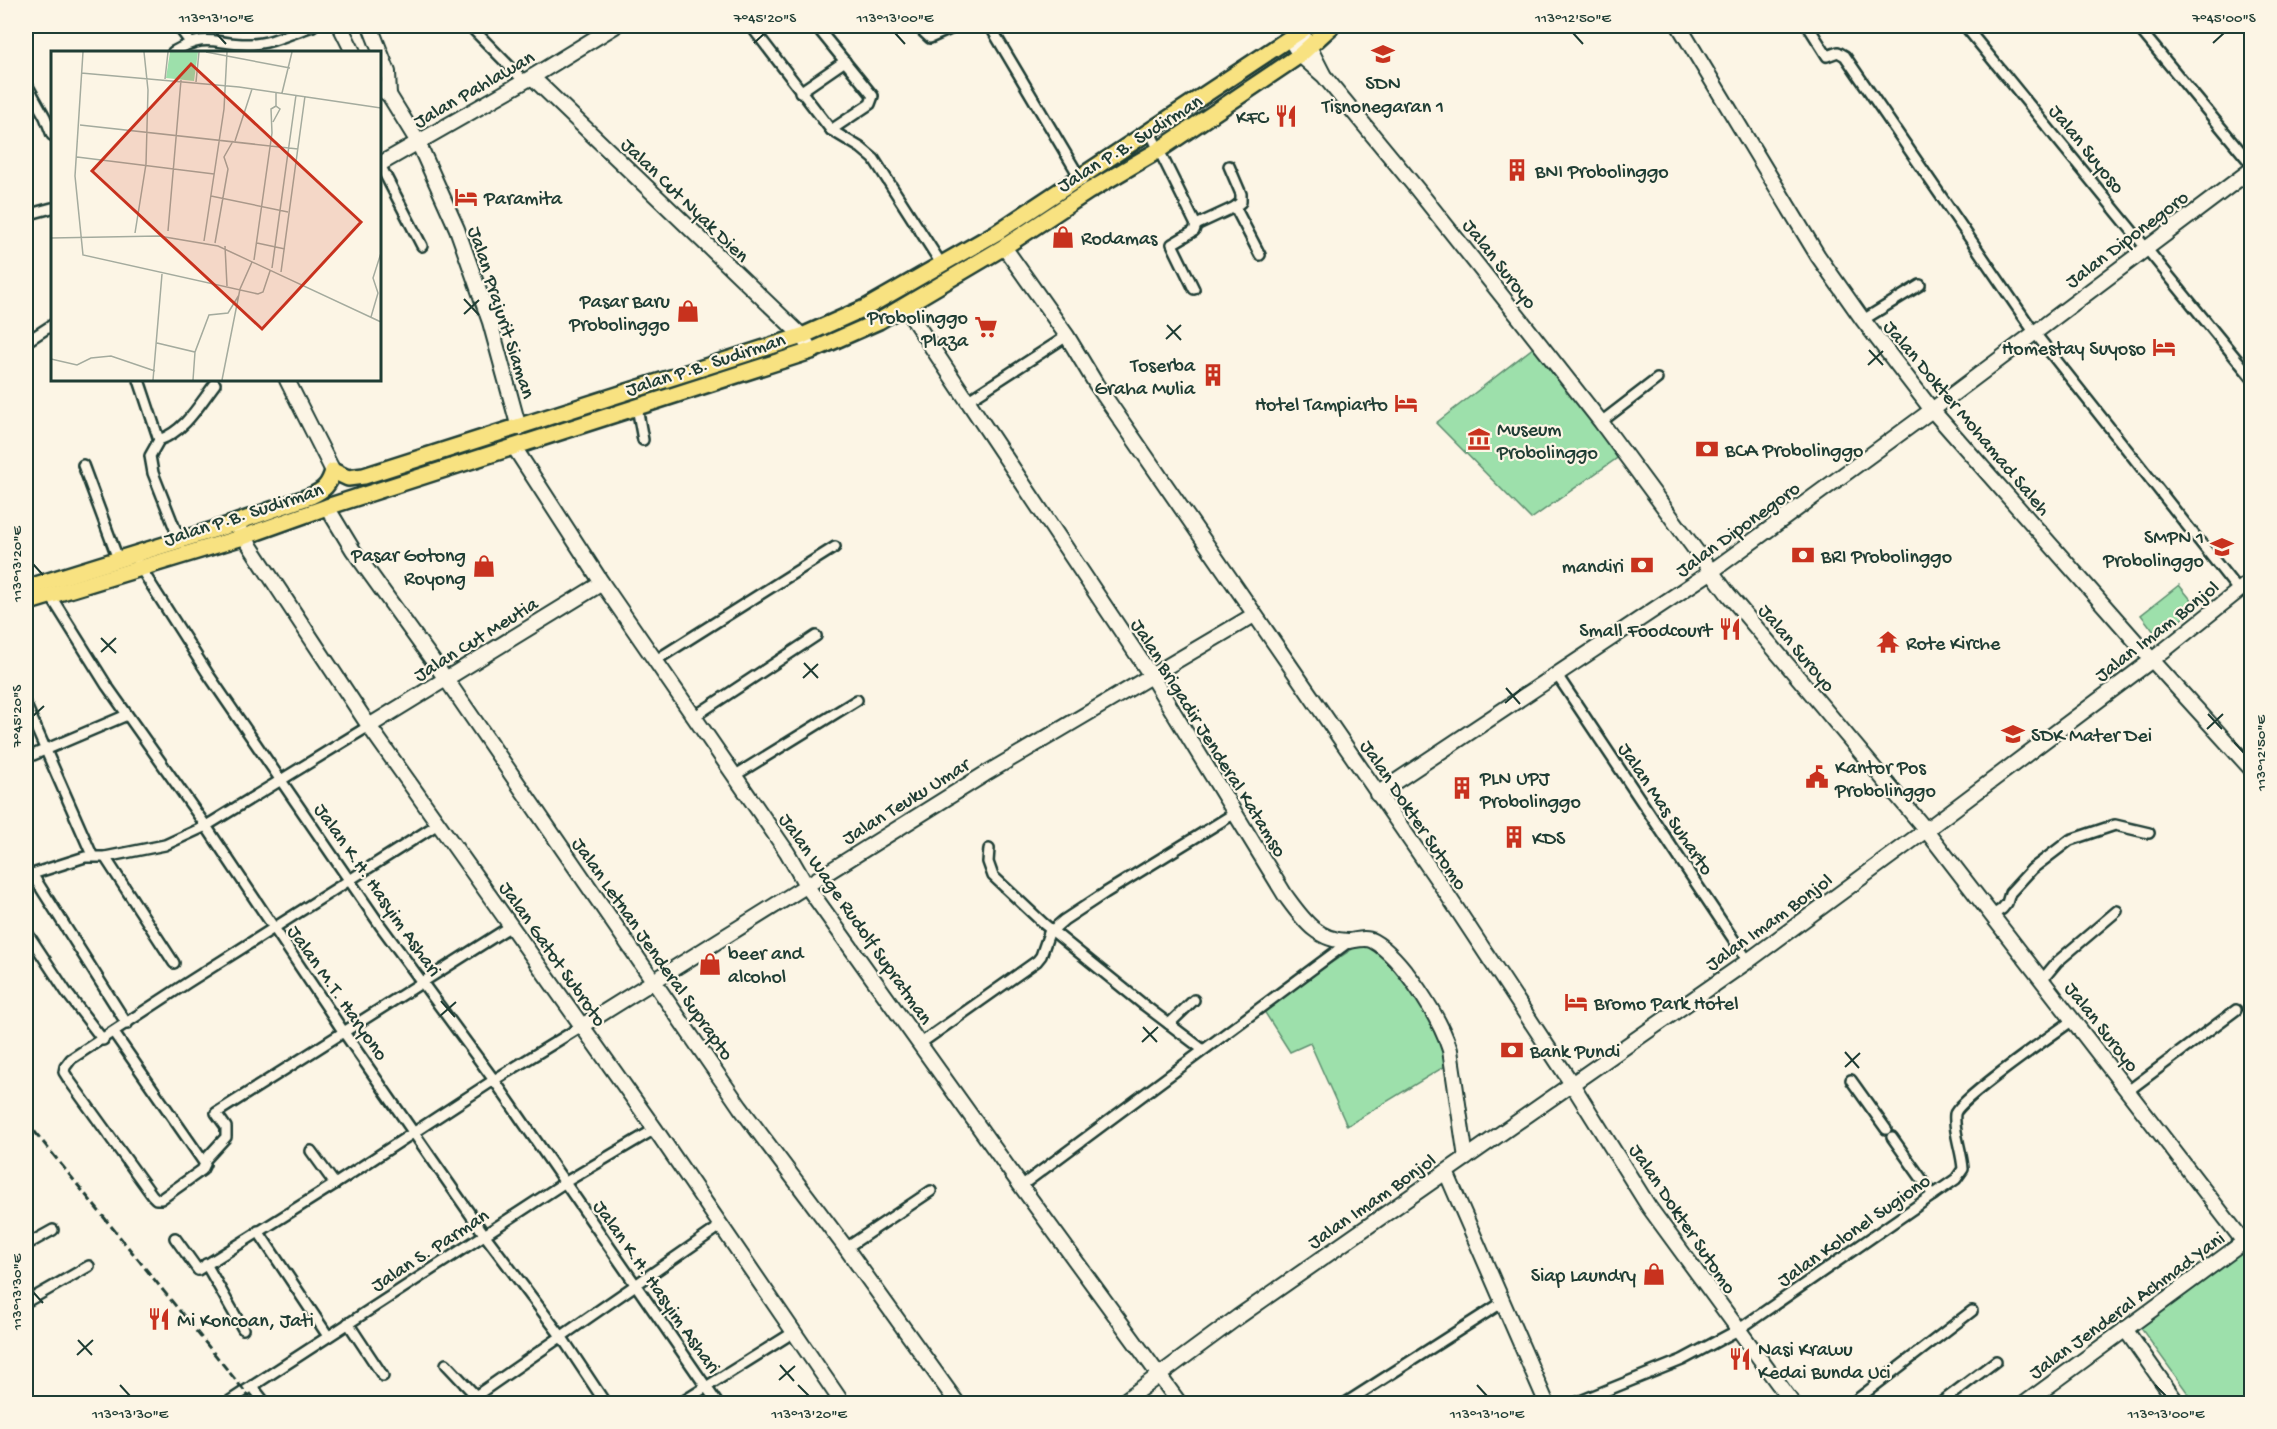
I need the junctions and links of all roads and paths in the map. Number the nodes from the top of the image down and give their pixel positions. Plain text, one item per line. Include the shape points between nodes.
1 (178, 26) edge
2 (313, 26) edge
3 (340, 26) edge
4 (370, 26) edge
5 (470, 26) edge
6 (615, 26) edge
7 (751, 26) edge
8 (816, 26) edge
9 (917, 26) edge
10 (957, 26) edge
11 (990, 26) edge
12 (1332, 26) edge
13 (1679, 26) edge
14 (1965, 26) edge
15 (2138, 26) edge
16 (1812, 27) edge
17 (1300, 32) edge
18 (190, 42) junction
19 (175, 51) edge
20 (352, 51) edge
21 (380, 51) edge
22 (1306, 51) junction
23 (381, 54) edge
24 (845, 61) junction
25 (528, 79) junction
26 (26, 83) edge
27 (384, 92) edge
28 (800, 92) junction
29 (49, 116) edge
30 (831, 130) junction
31 (1150, 132) junction
32 (418, 142) junction
33 (1159, 150) junction
34 (381, 164) edge
35 (1229, 166) dead end
36 (381, 167) edge
37 (2252, 167) edge
38 (1085, 185) junction
39 (1235, 207) junction
40 (51, 208) edge
41 (26, 215) edge
42 (1196, 225) junction
43 (422, 246) dead end
44 (1004, 247) junction
45 (2146, 247) junction
46 (1260, 255) dead end
47 (942, 265) junction
48 (1920, 285) dead end
49 (1194, 289) dead end
50 (905, 307) junction
51 (1863, 320) junction
52 (51, 326) edge
53 (2034, 332) junction
54 (802, 336) junction
55 (1067, 336) junction
56 (26, 342) edge
57 (811, 351) junction
58 (2252, 378) edge
59 (1657, 379) dead end
60 (139, 381) edge
61 (288, 381) edge
62 (215, 384) dead end
63 (967, 401) junction
64 (637, 407) junction
65 (1932, 410) junction
66 (1601, 422) junction
67 (519, 428) junction
68 (159, 440) junction
69 (643, 440) dead end
70 (514, 447) junction
71 (82, 465) dead end
72 (333, 471) junction
73 (327, 507) junction
74 (235, 523) junction
75 (243, 537) junction
76 (179, 539) junction
77 (835, 547) dead end
78 (130, 560) junction
79 (1712, 571) junction
80 (2252, 580) edge
81 (602, 583) junction
82 (26, 588) edge
83 (2238, 590) junction
84 (50, 596) junction
85 (26, 603) edge
86 (1254, 615) junction
87 (816, 636) dead end
88 (656, 660) junction
89 (2152, 660) junction
90 (1150, 674) junction
91 (1557, 675) junction
92 (446, 679) junction
93 (857, 700) dead end
94 (26, 705) edge
95 (127, 715) junction
96 (695, 716) junction
97 (369, 726) junction
98 (45, 750) junction
99 (26, 758) edge
100 (2252, 770) edge
101 (734, 776) junction
102 (282, 780) junction
103 (1377, 794) junction
104 (1235, 813) junction
105 (438, 824) junction
106 (206, 826) junction
107 (1926, 830) junction
108 (2149, 833) dead end
109 (989, 849) dead end
110 (92, 855) junction
111 (105, 857) junction
112 (29, 875) edge
113 (350, 880) junction
114 (806, 885) junction
115 (2117, 911) dead end
116 (1991, 916) junction
117 (511, 926) junction
118 (273, 930) junction
119 (26, 931) edge
120 (1049, 935) junction
121 (1342, 944) junction
122 (1748, 961) junction
123 (174, 963) dead end
124 (2042, 980) junction
125 (652, 981) junction
126 (421, 983) junction
127 (1194, 1000) dead end
128 (2236, 1010) dead end
129 (2073, 1020) junction
130 (127, 1024) junction
131 (1169, 1024) junction
132 (582, 1026) junction
133 (343, 1031) junction
134 (114, 1033) junction
135 (103, 1040) junction
136 (921, 1043) junction
137 (1198, 1052) junction
138 (494, 1080) junction
139 (1851, 1080) dead end
140 (1572, 1084) junction
141 (2128, 1091) junction
142 (655, 1129) junction
143 (415, 1132) junction
144 (311, 1150) dead end
145 (1466, 1158) junction
146 (204, 1161) junction
147 (1446, 1172) junction
148 (564, 1183) junction
149 (335, 1184) junction
150 (1021, 1186) junction
151 (931, 1191) dead end
152 (1933, 1195) junction
153 (722, 1225) junction
154 (53, 1230) dead end
155 (258, 1231) junction
156 (484, 1234) junction
157 (176, 1238) dead end
158 (2248, 1239) edge
159 (26, 1245) edge
160 (846, 1248) junction
161 (206, 1264) junction
162 (89, 1266) dead end
163 (636, 1286) junction
164 (26, 1302) edge
165 (1503, 1302) junction
166 (1972, 1311) dead end
167 (348, 1323) junction
168 (243, 1329) dead end
169 (2125, 1329) junction
170 (1738, 1330) junction
171 (794, 1332) junction
172 (328, 1336) junction
173 (561, 1336) junction
174 (1996, 1361) dead end
175 (446, 1364) dead end
176 (383, 1376) dead end
177 (1160, 1376) junction
178 (255, 1383) junction
179 (706, 1386) junction
180 (476, 1396) junction
181 (225, 1404) edge
182 (266, 1404) edge
183 (464, 1404) edge
184 (606, 1404) edge
185 (680, 1404) edge
186 (718, 1404) edge
187 (843, 1404) edge
188 (958, 1404) edge
189 (1120, 1404) edge
190 (1180, 1404) edge
191 (1344, 1404) edge
192 (1546, 1404) edge
193 (1573, 1404) edge
194 (1792, 1404) edge
195 (1851, 1404) edge
196 (1939, 1404) edge
197 (2024, 1404) edge
198 (2178, 1404) edge

1 - 18 street
2 - 18 street via 251,45 214,40
3 - 20 street
4 - 21 street
5 - 25 street
6 - 25 street, Jalan Pahlawan
7 - 28 street
8 - 24 street
9 - 10 street via 930,38
11 - 38 street
12 - 22 main road, Jalan P.B. Sudirman
13 - 51 street, Jalan Dokter Mohamad Saleh via 1818,256
14 - 45 street, Jalan Suyoso
15 - 37 street
16 - 53 street via 1827,56 1841,53 1856,70
17 - 22 street, Jalan Suroyo
17 - 31 main road, Jalan P.B. Sudirman
18 - 19 street
22 - 33 main road, Jalan P.B. Sudirman
22 - 66 street, Jalan Suroyo
23 - 27 street via 388,72
24 - 28 street
24 - 30 street via 870,90 872,101
25 - 32 street, Jalan Pahlawan
25 - 54 street, Jalan Cut Nyak Dien
26 - 29 street
27 - 32 street, Jalan Prajurit Siaman
28 - 30 street
30 - 47 street via 874,159
31 - 33 street
31 - 38 main road, Jalan P.B. Sudirman
32 - 34 street, Jalan Pahlawan
32 - 67 street, Jalan Prajurit Siaman via 457,229 490,322
33 - 38 main road, Jalan P.B. Sudirman
33 - 42 street
35 - 39 street via 1241,194
36 - 43 street
37 - 45 street, Jalan Diponegoro
38 - 44 main road, Jalan P.B. Sudirman
38 - 47 main road, Jalan P.B. Sudirman
39 - 42 street
39 - 46 street
40 - 41 street
42 - 49 street via 1194,231 1173,244
44 - 50 main road, Jalan P.B. Sudirman
44 - 55 street, Jalan Dokter Sutomo
45 - 53 street, Jalan Diponegoro
45 - 58 street, Jalan Suyoso
47 - 54 main road, Jalan P.B. Sudirman via 867,307
48 - 51 street
50 - 57 main road, Jalan P.B. Sudirman
50 - 63 street, Jalan Brigadir Jenderal Katamso
51 - 65 street, Jalan Dokter Mohamad Saleh
52 - 56 street
53 - 65 street, Jalan Diponegoro
53 - 83 street
54 - 57 street, Jalan Cut Nyak Dien
54 - 67 main road, Jalan P.B. Sudirman
55 - 63 street
55 - 86 street, Jalan Dokter Sutomo
57 - 64 main road, Jalan P.B. Sudirman
59 - 66 street
60 - 68 street
61 - 72 street
62 - 68 street via 182,428
63 - 90 street, Jalan Brigadir Jenderal Katamso
64 - 69 street
64 - 70 main road, Jalan P.B. Sudirman
65 - 79 street, Jalan Diponegoro
65 - 89 street, Jalan Dokter Mohamad Saleh
66 - 79 street, Jalan Suroyo
67 - 72 main road, Jalan P.B. Sudirman via 364,476 348,478
68 - 76 street via 150,456 151,464
70 - 73 main road, Jalan P.B. Sudirman
70 - 81 street, Jalan Wage Rudolf Supratman
71 - 78 street, Jalan K.H. Hasyim Ashari
72 - 74 main road, Jalan P.B. Sudirman via 322,491
73 - 75 main road, Jalan P.B. Sudirman
73 - 92 street, Jalan Letnan Jenderal Suprapto
74 - 75 street, Jalan Gatot Subroto
74 - 76 main road, Jalan P.B. Sudirman
75 - 78 main road, Jalan P.B. Sudirman
75 - 97 street, Jalan Gatot Subroto
76 - 78 main road, Jalan P.B. Sudirman
77 - 88 street
78 - 82 main road, Jalan P.B. Sudirman
78 - 84 main road, Jalan P.B. Sudirman
78 - 102 street, Jalan K.H. Hasyim Ashari
79 - 91 street, Jalan Diponegoro
79 - 107 street, Jalan Suroyo
80 - 83 street, Jalan Imam Bonjol
81 - 88 street, Jalan Wage Rudolf Supratman
81 - 92 street, Jalan Cut Meutia
83 - 89 street, Jalan Imam Bonjol
84 - 85 main road, Jalan P.B. Sudirman
84 - 95 street, Jalan M.T. Haryono
86 - 90 street, Jalan Teuku Umar
86 - 103 street, Jalan Dokter Sutomo
87 - 96 street
88 - 96 street, Jalan Wage Rudolf Supratman
89 - 100 street, Jalan Dokter Mohamad Saleh
89 - 107 street, Jalan Imam Bonjol
90 - 104 street, Jalan Brigadir Jenderal Katamso
90 - 114 street, Jalan Teuku Umar
91 - 103 street, Jalan Diponegoro
91 - 122 street, Jalan Mas Suharto
92 - 97 street, Jalan Cut Meutia
92 - 125 street, Jalan Letnan Jenderal Suprapto
93 - 101 street
94 - 98 street
95 - 98 street
95 - 106 street, Jalan M.T. Haryono
96 - 101 street, Jalan Wage Rudolf Supratman
97 - 102 street
97 - 105 street, Jalan Gatot Subroto
98 - 99 street
98 - 110 street
101 - 114 street, Jalan Wage Rudolf Supratman
102 - 106 street
102 - 113 street, Jalan K.H. Hasyim Ashari
103 - 140 street, Jalan Dokter Sutomo
104 - 120 street via 1105,893
104 - 121 street, Jalan Brigadir Jenderal Katamso via 1306,924
105 - 113 street
105 - 117 street, Jalan Gatot Subroto
106 - 111 street via 165,845
106 - 118 street, Jalan M.T. Haryono
107 - 116 street, Jalan Suroyo
107 - 122 street, Jalan Imam Bonjol
108 - 116 street via 2115,825 2070,840 2032,869 2010,893 2002,909
109 - 120 street via 993,876
110 - 111 street
110 - 112 street
111 - 123 street
112 - 130 street
113 - 118 street
113 - 126 street, Jalan K.H. Hasyim Ashari
114 - 125 street, Jalan Teuku Umar
114 - 136 street, Jalan Wage Rudolf Supratman
115 - 124 street via 2057,962
116 - 124 street, Jalan Suroyo
117 - 126 street
117 - 132 street, Jalan Gatot Subroto
118 - 130 street
118 - 133 street, Jalan M.T. Haryono
119 - 135 street
120 - 131 street
120 - 136 street via 1036,961
121 - 137 street
121 - 145 street, Jalan Brigadir Jenderal Katamso via 1370,939 1392,956 1414,982 1446,1037
122 - 140 street, Jalan Imam Bonjol
124 - 129 street, Jalan Suroyo
125 - 132 street, Jalan Teuku Umar
125 - 160 street, Jalan Letnan Jenderal Suprapto
126 - 133 street
126 - 138 street, Jalan K.H. Hasyim Ashari
127 - 131 street
128 - 141 street
129 - 141 street, Jalan Suroyo
129 - 152 street, Jalan Kolonel Sugiono via 1957,1109 1963,1168 1956,1179
130 - 134 street
131 - 137 street
132 - 138 street
132 - 142 street, Jalan Gatot Subroto
133 - 143 street, Jalan M.T. Haryono
133 - 146 street via 216,1113 226,1126 226,1137
134 - 135 street
134 - 146 street
135 - 146 street via 71,1059 64,1072 156,1199 202,1170
136 - 150 street, Jalan Wage Rudolf Supratman
137 - 150 street
138 - 143 street
138 - 148 street, Jalan K.H. Hasyim Ashari
139 - 152 street
140 - 145 street, Jalan Imam Bonjol
140 - 170 street, Jalan Dokter Sutomo via 1649,1207
141 - 158 street, Jalan Suroyo
142 - 148 street, Jalan S. Parman
142 - 153 street, Jalan Gatot Subroto
143 - 149 street
143 - 156 street, Jalan M.T. Haryono
144 - 149 street
145 - 147 street, Jalan Imam Bonjol
147 - 165 street
147 - 177 street, Jalan Imam Bonjol
148 - 156 street, Jalan S. Parman
148 - 163 street, Jalan K.H. Hasyim Ashari
149 - 155 street
150 - 177 street, Jalan Wage Rudolf Supratman
151 - 160 street
152 - 170 street, Jalan Kolonel Sugiono
153 - 163 street
153 - 171 street, Jalan Gatot Subroto
154 - 159 street
155 - 161 street
155 - 172 street
156 - 167 street, Jalan S. Parman
156 - 173 street, Jalan M.T. Haryono
157 - 161 street via 198,1270
158 - 169 street, Jalan Jenderal Achmad Yani
160 - 188 street, Jalan Letnan Jenderal Suprapto
161 - 168 street
162 - 164 street
163 - 173 street
163 - 179 street, Jalan K.H. Hasyim Ashari
165 - 191 street
165 - 192 street
166 - 195 street
167 - 172 street, Jalan S. Parman
167 - 176 street
169 - 197 street, Jalan Jenderal Achmad Yani
169 - 198 street
170 - 193 street, Jalan Kolonel Sugiono via 1682,1360
170 - 194 street, Jalan Dokter Sutomo
171 - 179 street
171 - 187 street, Jalan Gatot Subroto
172 - 178 street, Jalan S. Parman
173 - 180 street
173 - 184 street, Jalan M.T. Haryono
174 - 196 street
175 - 180 street
177 - 189 street, Jalan Imam Bonjol
177 - 190 street, Jalan Wage Rudolf Supratman
178 - 181 street, Jalan S. Parman
178 - 182 street
179 - 185 street
179 - 186 street, Jalan K.H. Hasyim Ashari
180 - 183 street

